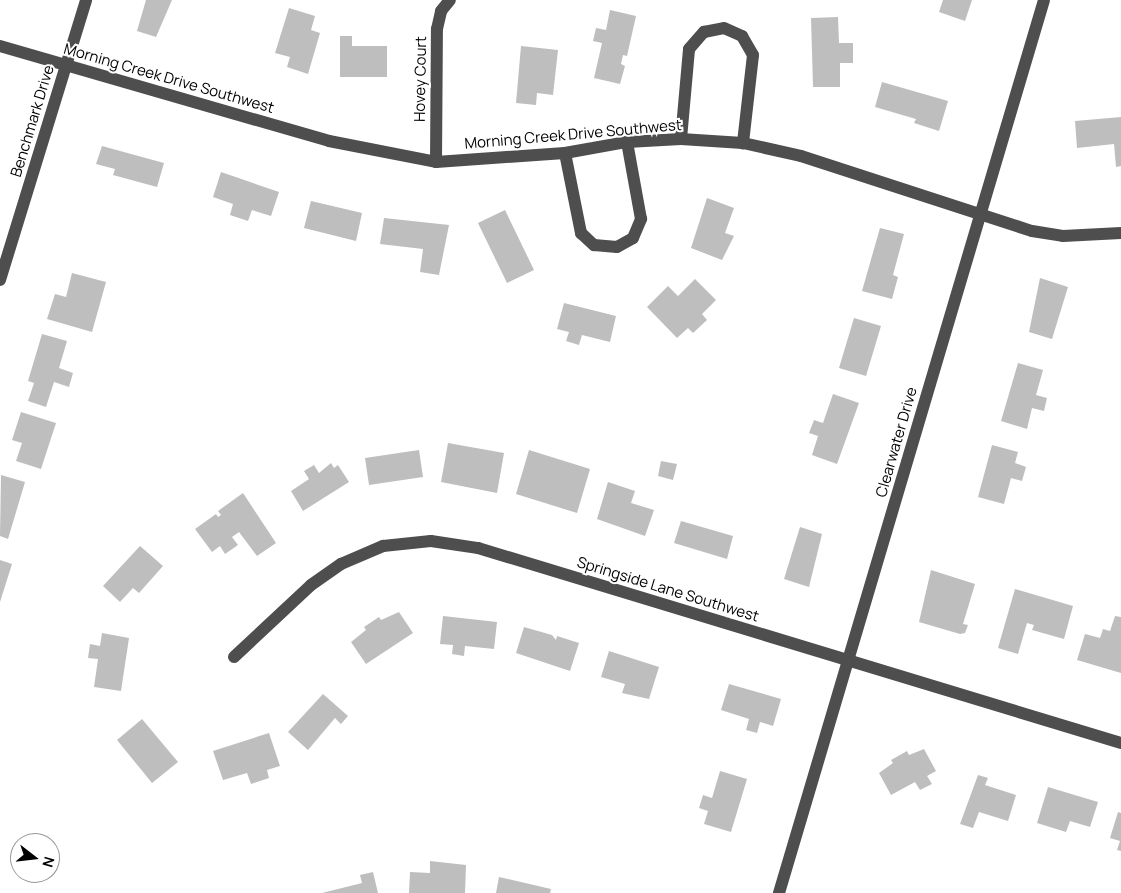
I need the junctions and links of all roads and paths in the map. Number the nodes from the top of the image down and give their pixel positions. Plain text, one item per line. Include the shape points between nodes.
1 (86, 0) edge
2 (450, 0) edge
3 (1044, 0) edge
4 (0, 46) edge
5 (66, 65) junction
6 (681, 139) junction
7 (627, 142) junction
8 (743, 143) junction
9 (564, 153) junction
10 (436, 162) junction
11 (981, 213) junction
12 (1121, 233) edge
13 (0, 280) edge
14 (234, 657) dead end
15 (848, 661) junction
16 (1121, 743) edge
17 (779, 893) edge

1 - 5 street, Benchmark Drive
2 - 10 street, Hovey Court via 441,10 437,30
3 - 11 street, Clearwater Drive
4 - 5 street, Morning Creek Drive Southwest
5 - 10 street, Morning Creek Drive Southwest via 329,141
5 - 13 street, Benchmark Drive
6 - 7 street, Morning Creek Drive Southwest
6 - 8 street, Morning Creek Drive Southwest
6 - 8 street via 689,49 704,32 724,28 742,36 752,55
7 - 9 street, Morning Creek Drive Southwest
7 - 9 street via 641,219 632,238 617,247 594,245 581,233
8 - 11 street, Morning Creek Drive Southwest via 801,156
9 - 10 street, Morning Creek Drive Southwest
11 - 12 street, Morning Creek Drive Southwest via 1032,231 1063,236
11 - 15 street, Clearwater Drive
14 - 15 street, Springside Lane Southwest via 312,585 340,564 383,546 431,541 478,548
15 - 16 street, Springside Lane Southwest
15 - 17 street, Clearwater Drive

